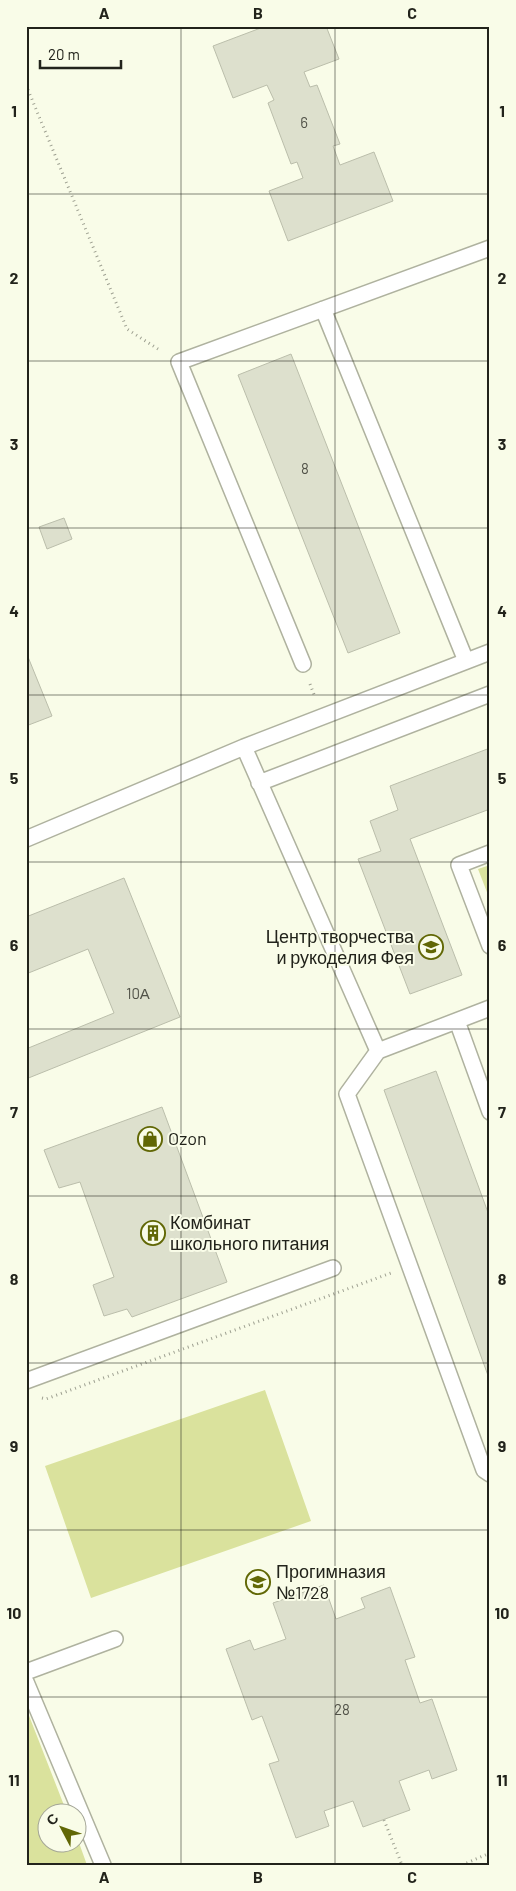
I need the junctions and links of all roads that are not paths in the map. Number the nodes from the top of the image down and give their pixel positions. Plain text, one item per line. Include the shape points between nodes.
1 (490, 248) edge
2 (323, 309) junction
3 (490, 652) edge
4 (466, 661) junction
5 (303, 664) road end
6 (490, 694) edge
7 (244, 747) junction
8 (259, 783) junction
9 (26, 839) edge
10 (490, 853) edge
11 (490, 946) edge
12 (490, 1008) edge
13 (457, 1021) junction
14 (378, 1051) junction
15 (490, 1112) edge
16 (333, 1268) dead end
17 (26, 1381) edge
18 (490, 1474) edge
19 (114, 1639) dead end
20 (26, 1672) edge
21 (26, 1682) edge
22 (103, 1865) edge

1 - 2 lane
2 - 4 lane
2 - 5 lane via 179,362
3 - 4 lane
4 - 7 lane
6 - 8 lane
7 - 8 lane
7 - 9 lane
8 - 14 lane
10 - 11 lane via 459,865
12 - 13 lane
13 - 14 lane
13 - 15 lane
14 - 18 lane via 347,1094 484,1470
16 - 17 lane
19 - 20 lane
21 - 22 lane

